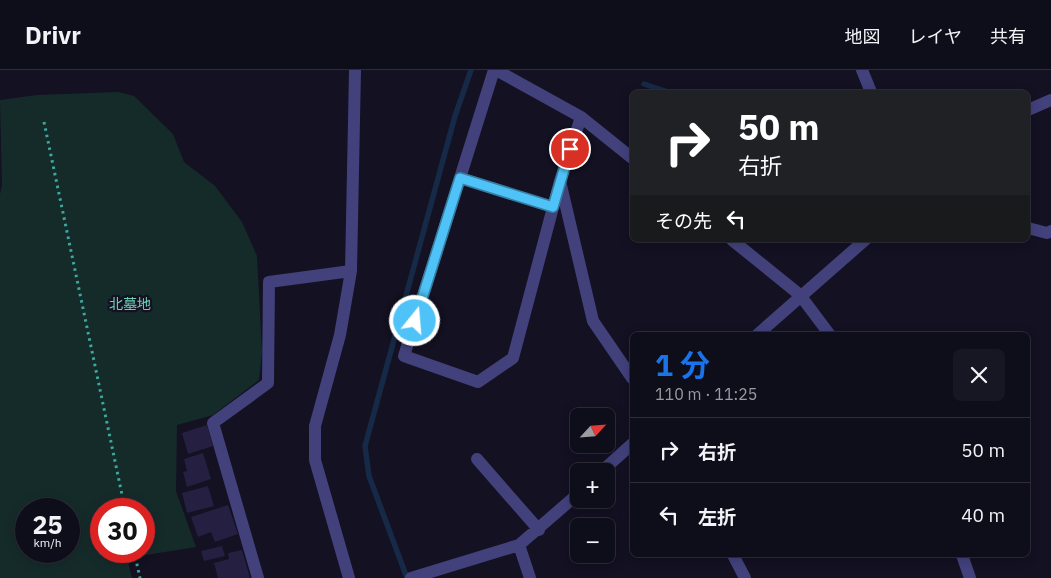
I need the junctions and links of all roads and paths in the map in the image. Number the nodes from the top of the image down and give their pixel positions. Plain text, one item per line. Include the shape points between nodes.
1 (356, 70) edge
2 (495, 70) edge
3 (862, 70) edge
4 (870, 90) edge
5 (1051, 100) edge
6 (1030, 109) edge
7 (580, 118) junction
8 (44, 122) dead end
9 (630, 156) edge
10 (460, 178) junction
11 (560, 180) junction
12 (553, 207) junction
13 (1030, 229) edge
14 (1050, 236) edge
15 (734, 242) edge
16 (863, 242) edge
17 (351, 271) junction
18 (800, 296) junction
19 (760, 332) edge
20 (828, 332) edge
21 (630, 375) edge
22 (630, 446) edge
23 (477, 459) dead end
24 (611, 463) edge
25 (123, 498) edge
26 (570, 501) edge
27 (539, 530) junction
28 (519, 545) junction
29 (734, 557) edge
30 (963, 557) edge
31 (137, 563) edge
32 (413, 577) edge
33 (140, 578) edge
34 (258, 578) edge
35 (349, 578) edge
36 (530, 578) edge
37 (746, 578) edge
38 (970, 578) edge

1 - 17 street
2 - 7 street
2 - 10 street
3 - 4 street
5 - 6 street
7 - 9 street
7 - 11 street
8 - 25 path
10 - 12 street
10 - 12 street via 404,356 478,382 513,358
11 - 12 street
11 - 21 street via 593,321
13 - 14 street
15 - 18 street
16 - 18 street
17 - 34 street via 269,282 268,383 213,423
17 - 35 street via 340,335 315,426 315,460
18 - 19 street
18 - 20 street
22 - 24 street
23 - 27 street
26 - 27 street
27 - 28 street
28 - 32 street
28 - 36 street
29 - 37 street
30 - 38 street
31 - 33 path

